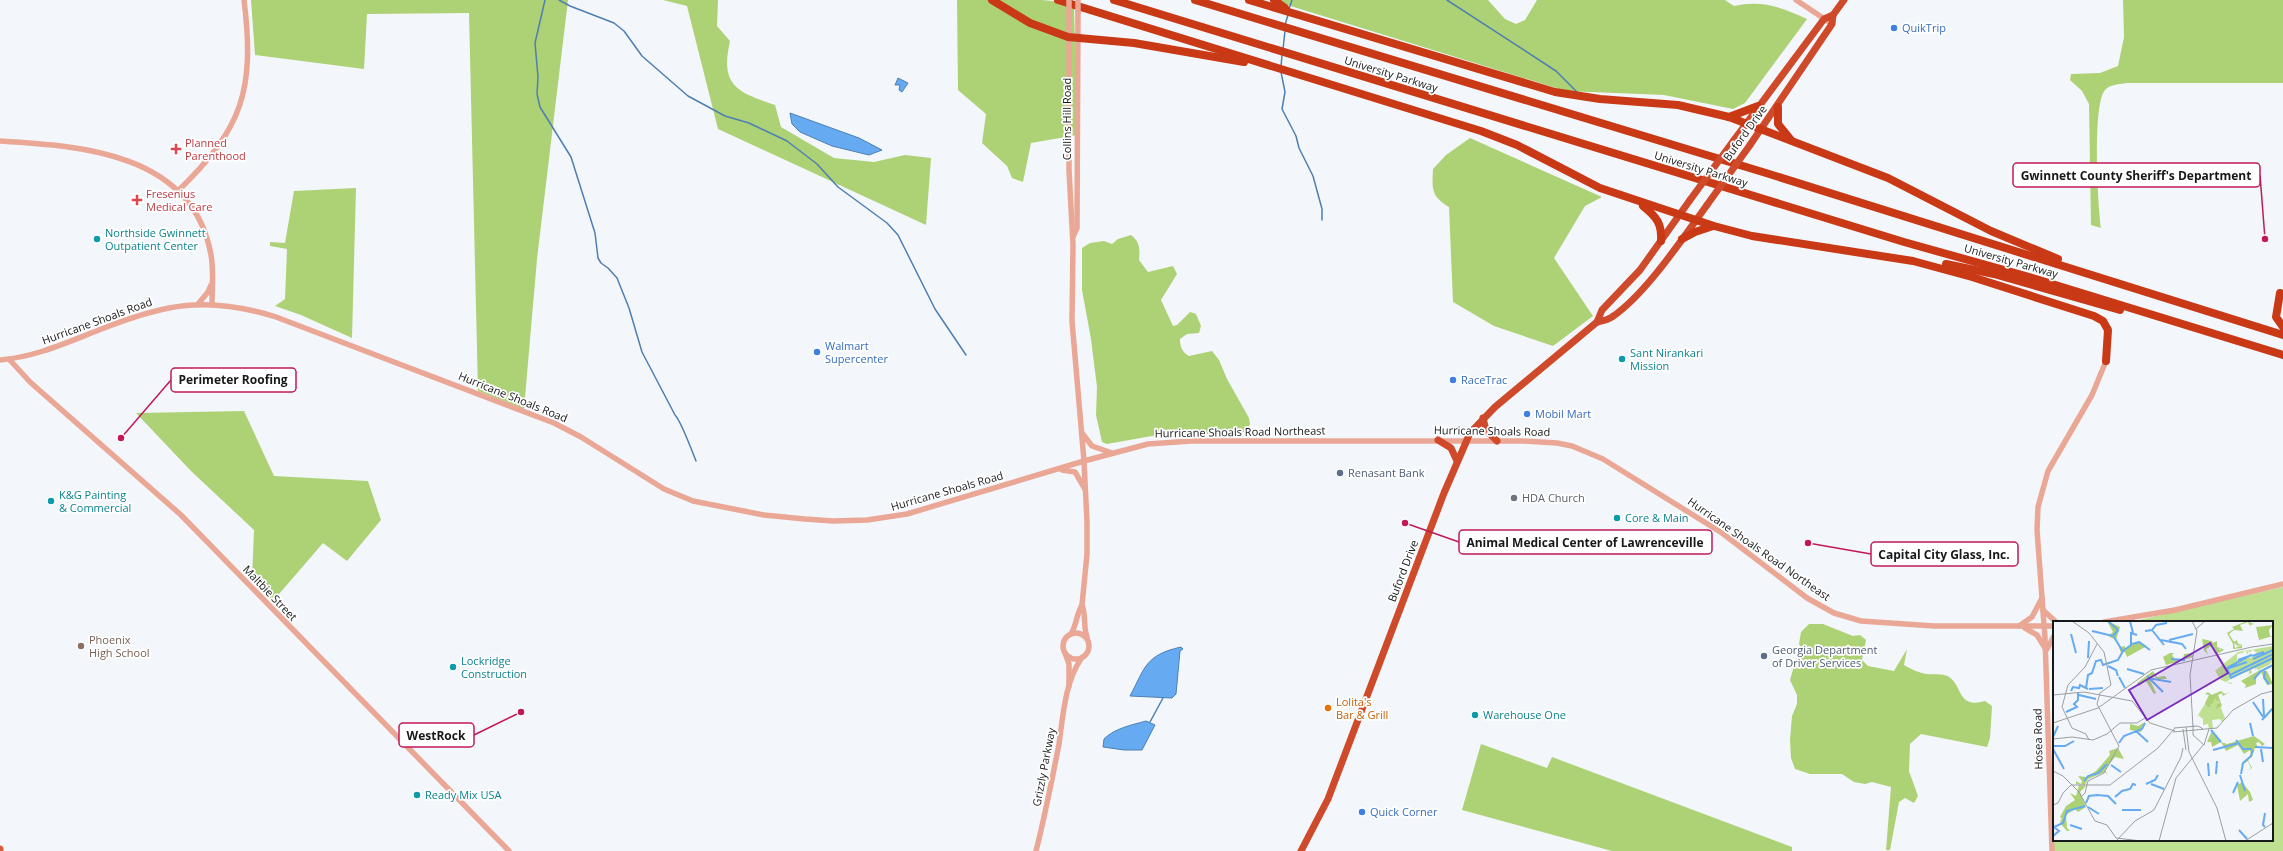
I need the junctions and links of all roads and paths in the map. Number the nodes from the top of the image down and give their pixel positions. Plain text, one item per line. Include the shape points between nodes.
1 (244, 0) edge
2 (992, 0) edge
3 (1058, 0) edge
4 (1069, 0) edge
5 (1078, 0) edge
6 (1114, 0) edge
7 (1195, 0) edge
8 (1250, 0) edge
9 (1274, 0) edge
10 (1796, 0) edge
11 (1844, 0) edge
12 (1290, 12) junction
13 (1833, 15) junction
14 (1824, 19) junction
15 (1832, 24) junction
16 (1068, 36) junction
17 (1078, 38) junction
18 (1287, 72) junction
19 (1758, 106) junction
20 (1778, 106) junction
21 (1729, 117) junction
22 (1745, 124) junction
23 (1761, 130) junction
24 (0, 141) edge
25 (1794, 143) junction
26 (178, 191) junction
27 (1637, 202) junction
28 (1679, 215) junction
29 (1696, 220) junction
30 (1714, 226) junction
31 (1073, 237) junction
32 (1682, 239) junction
33 (1661, 241) junction
34 (1913, 261) junction
35 (212, 281) junction
36 (2122, 284) junction
37 (2280, 293) dead end
38 (198, 304) junction
39 (212, 304) junction
40 (1597, 322) junction
41 (2172, 322) junction
42 (2283, 327) edge
43 (2283, 335) edge
44 (2283, 355) edge
45 (9, 359) junction
46 (0, 360) edge
47 (2106, 360) joint
48 (1483, 418) junction
49 (1082, 433) junction
50 (1373, 440) joint
51 (1438, 440) junction
52 (1466, 440) junction
53 (1497, 441) junction
54 (1112, 453) junction
55 (1084, 460) junction
56 (1457, 461) junction
57 (1056, 469) junction
58 (1627, 473) joint
59 (1086, 491) junction
60 (2283, 584) edge
61 (2042, 598) junction
62 (1082, 606) junction
63 (2043, 609) junction
64 (2055, 621) edge
65 (2110, 621) edge
66 (2044, 626) junction
67 (2053, 626) edge
68 (2020, 627) junction
69 (1071, 634) junction
70 (1086, 637) junction
71 (2053, 638) edge
72 (2046, 650) junction
73 (1065, 653) junction
74 (1081, 659) junction
75 (1069, 686) junction
76 (509, 851) edge
77 (1036, 851) edge
78 (1301, 851) edge
79 (2052, 851) edge

1 - 26 street via 248,62 246,82 237,112 218,148
2 - 16 highway via 1030,23
3 - 18 highway
4 - 16 street, Collins Hill Road, bridge
5 - 17 street, Collins Hill Road, bridge
6 - 41 highway, University Parkway
7 - 36 highway, University Parkway
8 - 12 highway
9 - 12 highway
10 - 14 street
11 - 13 highway, Buford Drive
12 - 21 highway via 1555,92 1600,99 1678,105
13 - 14 highway, Buford Drive
13 - 15 highway, Buford Drive
14 - 15 street
14 - 19 highway, Buford Drive
15 - 20 highway, Buford Drive
16 - 17 highway
16 - 31 street, Collins Hill Road via 1070,228
17 - 18 highway via 1098,38 1204,54
17 - 31 street, Collins Hill Road via 1077,228
18 - 27 highway via 1499,137 1600,188
19 - 21 highway
19 - 22 highway, Buford Drive
20 - 23 highway, Buford Drive
20 - 25 highway via 1778,124
21 - 22 highway
22 - 23 highway
22 - 28 highway, Buford Drive, bridge
23 - 25 highway
23 - 29 highway, Buford Drive, bridge
24 - 26 street via 60,145 127,160 158,174
25 - 36 highway via 1893,180 2012,242
26 - 35 street via 193,211 205,235 211,256
27 - 28 highway
27 - 33 highway via 1660,222
28 - 29 highway
28 - 33 highway, Buford Drive
29 - 30 highway
29 - 32 highway, Buford Drive
30 - 32 highway
30 - 34 highway via 1752,236
31 - 49 street, Collins Hill Road via 1072,321
32 - 40 highway, Buford Drive via 1635,296 1610,318
33 - 40 highway, Buford Drive via 1631,280 1602,310
34 - 41 highway via 1994,274
34 - 47 highway via 1972,277 2100,319 2109,333
35 - 38 street via 208,292
35 - 39 street
36 - 43 highway, University Parkway
37 - 42 highway via 2276,317
38 - 39 street, Hurricane Shoals Road
38 - 45 street, Hurricane Shoals Road via 152,311 51,349
39 - 57 street, Hurricane Shoals Road via 242,307 276,317 531,413 581,437 664,489 693,501 723,508 832,522 867,520 908,514
40 - 48 highway, Buford Drive
41 - 44 highway, University Parkway
45 - 46 street, Hurricane Shoals Road
45 - 76 street, Maltbie Street via 30,382 181,515
47 - 61 street, Hosea Road via 2092,395 2048,471 2043,488 2038,508 2037,530
48 - 52 highway, Buford Drive
48 - 53 highway via 1486,430
49 - 54 street via 1092,446
49 - 55 street, Collins Hill Road
50 - 51 street, Hurricane Shoals Road
50 - 54 street, Hurricane Shoals Road Northeast via 1191,441 1148,444
51 - 52 street, Hurricane Shoals Road
51 - 56 highway via 1451,448
52 - 53 street, Hurricane Shoals Road
52 - 56 highway, Buford Drive
53 - 58 street, Hurricane Shoals Road via 1541,441 1572,446 1592,453
54 - 55 street, Hurricane Shoals Road Northeast
55 - 57 street, Hurricane Shoals Road
55 - 59 street
56 - 78 highway, Buford Drive via 1328,799
57 - 59 street via 1076,472
58 - 68 street, Hurricane Shoals Road Northeast via 1722,533 1807,598 1834,613 1861,621 1934,626
59 - 62 street via 1087,554
60 - 65 street via 2175,610
61 - 63 street, Hosea Road
61 - 68 street via 2032,617
62 - 69 street
62 - 70 street via 1085,610 1083,626
63 - 64 street
63 - 66 street, Hosea Road
66 - 67 street, Hurricane Shoals Road Northeast
66 - 68 street, Hurricane Shoals Road Northeast
66 - 72 street, Hosea Road
68 - 72 street via 2037,635
69 - 70 street via 1079,633
69 - 73 street via 1063,644
70 - 74 street via 1090,649
71 - 72 street
72 - 79 street, Hosea Road
73 - 74 street via 1072,659
73 - 75 street, Grizzly Parkway via 1069,664
74 - 75 street, Grizzly Parkway
75 - 77 street, Grizzly Parkway

